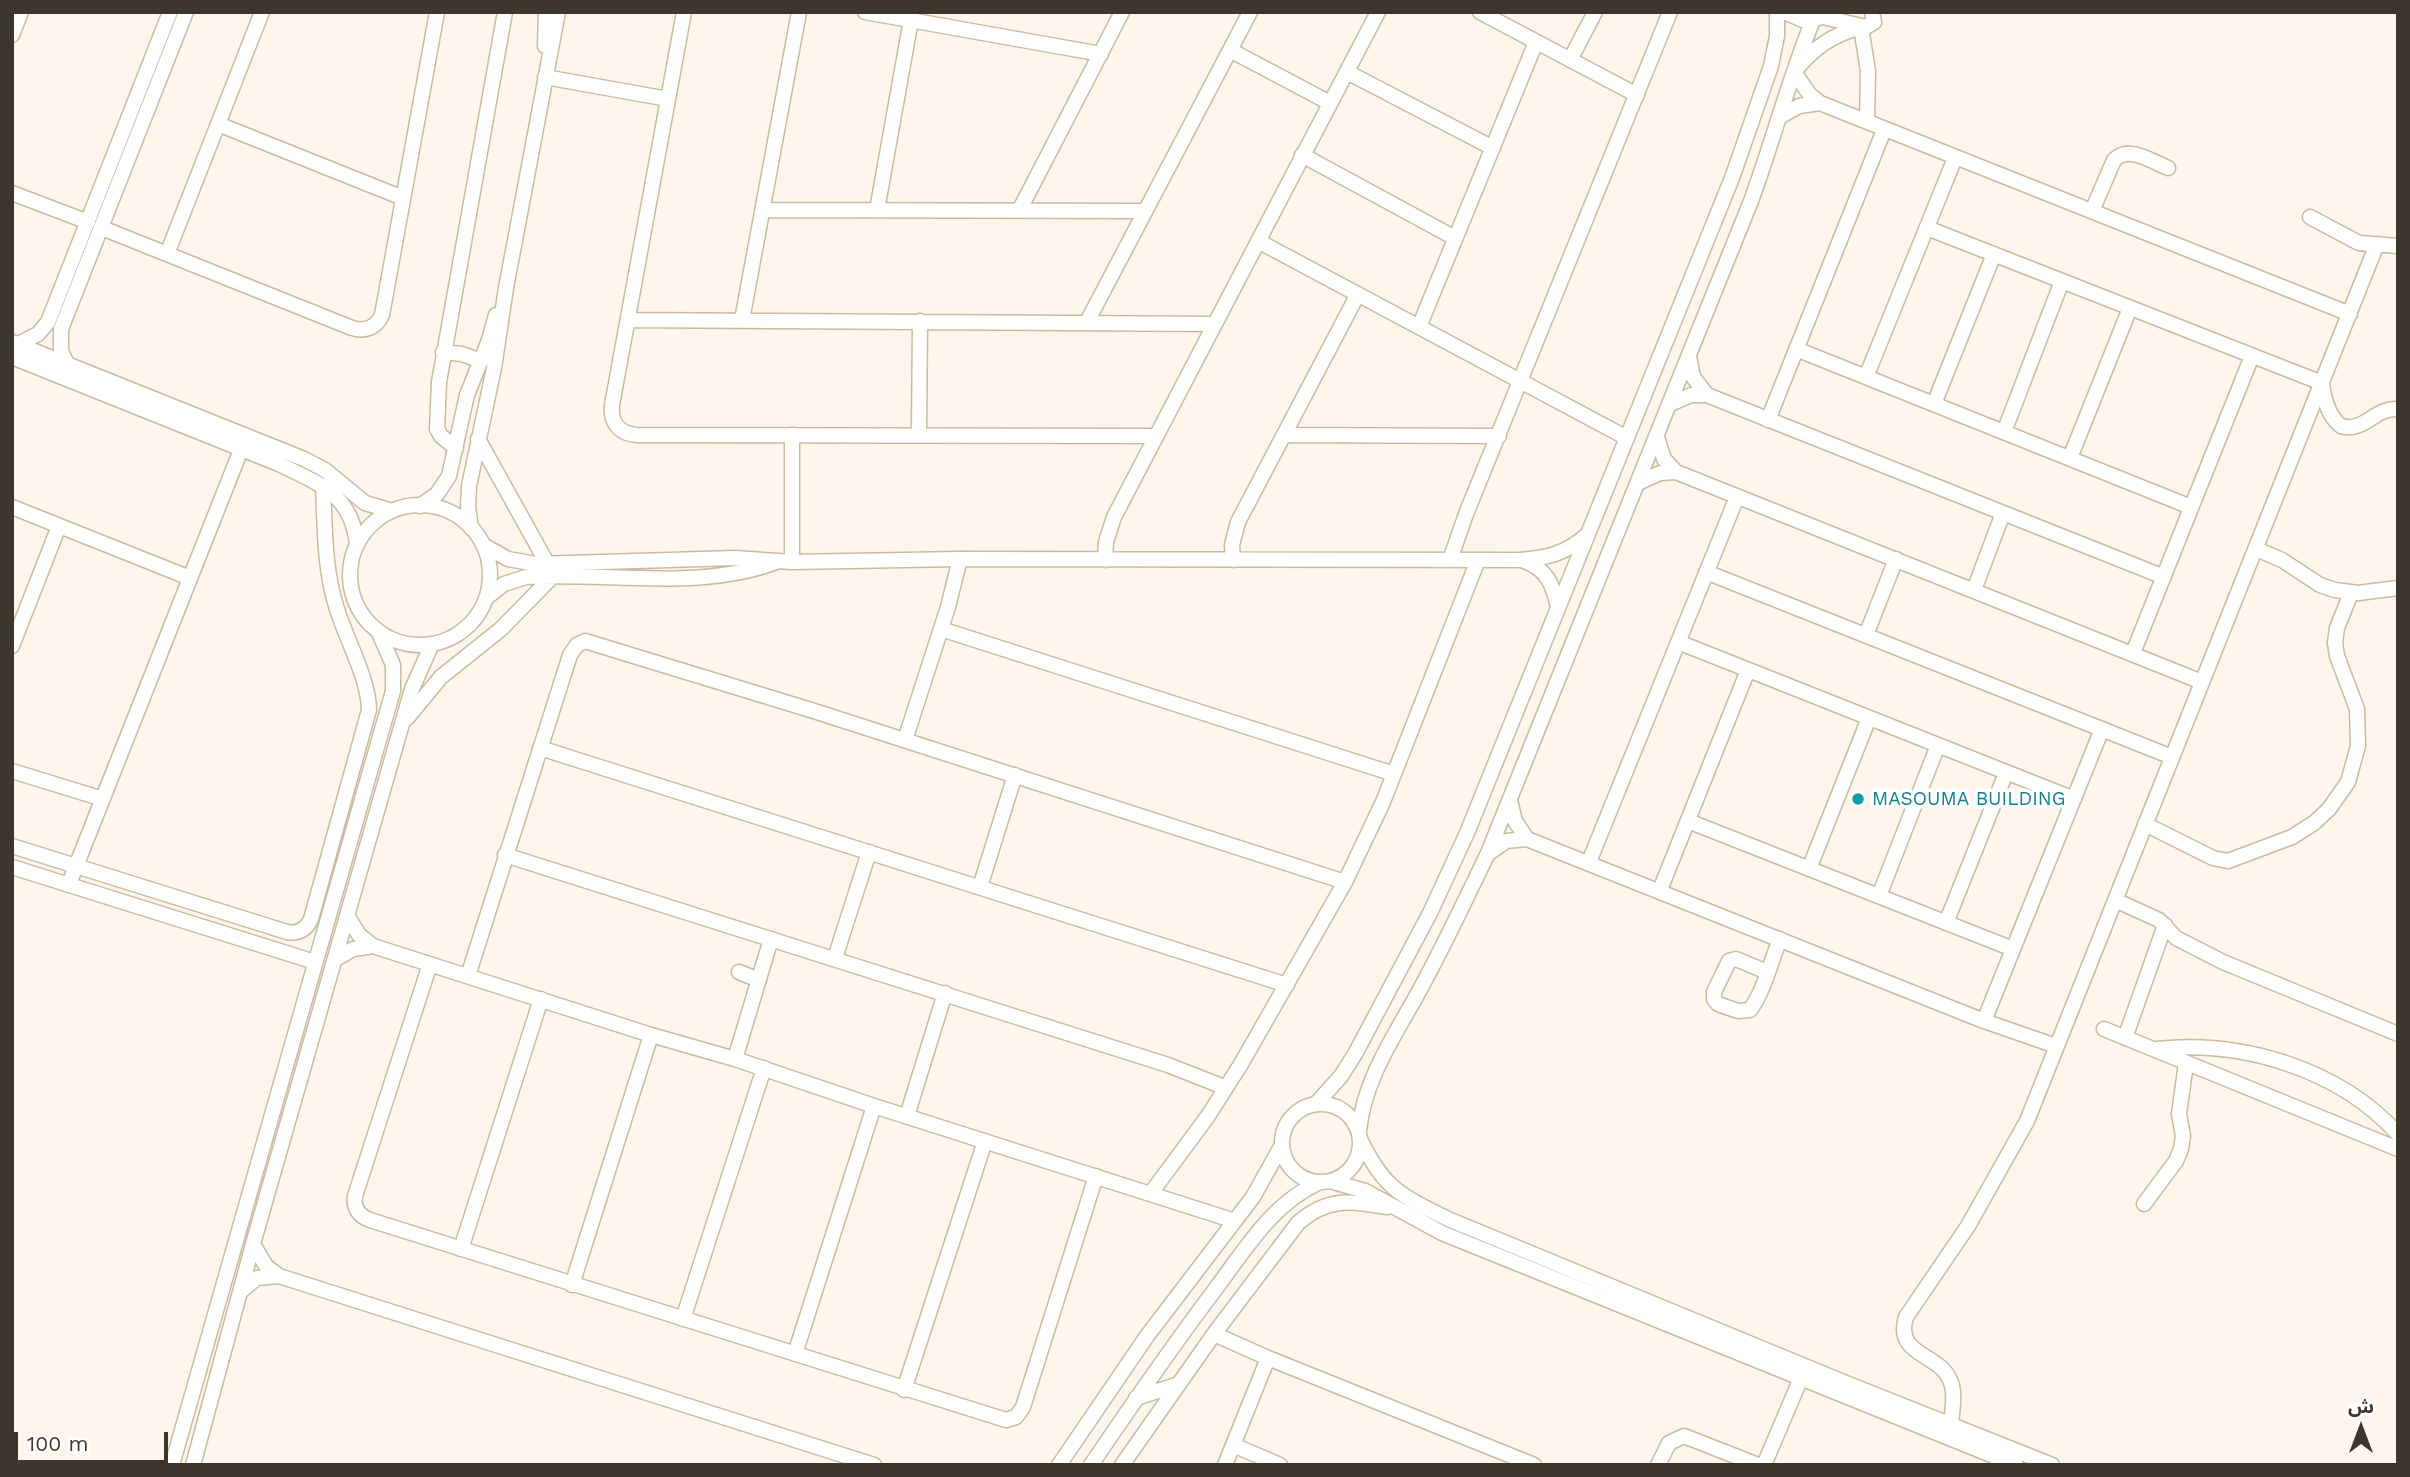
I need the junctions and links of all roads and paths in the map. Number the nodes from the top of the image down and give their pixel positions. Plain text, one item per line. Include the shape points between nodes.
1 (21, 12) edge
2 (170, 12) edge
3 (186, 12) edge
4 (262, 12) edge
5 (437, 12) edge
6 (505, 12) edge
7 (546, 12) edge
8 (558, 12) edge
9 (684, 12) edge
10 (799, 12) edge
11 (865, 12) edge
12 (1122, 12) edge
13 (1250, 12) edge
14 (1378, 12) edge
15 (1480, 12) edge
16 (1595, 12) edge
17 (1670, 12) edge
18 (1777, 12) edge
19 (1784, 12) edge
20 (1872, 12) edge
21 (1822, 17) edge
22 (911, 20) junction
23 (1861, 27) junction
24 (12, 35) edge
25 (1536, 42) junction
26 (1230, 50) junction
27 (1101, 54) junction
28 (1570, 60) junction
29 (1348, 72) junction
30 (1794, 72) junction
31 (545, 77) junction
32 (1637, 95) junction
33 (668, 99) junction
34 (1330, 103) junction
35 (1820, 103) junction
36 (1781, 117) junction
37 (1867, 122) junction
38 (218, 124) junction
39 (1884, 130) junction
40 (1493, 148) junction
41 (1302, 155) junction
42 (1955, 158) junction
43 (2168, 168) dead end
44 (12, 193) edge
45 (403, 198) junction
46 (1020, 209) junction
47 (762, 210) junction
48 (877, 210) junction
49 (1145, 211) junction
50 (2092, 211) junction
51 (2310, 217) dead end
52 (95, 225) junction
53 (1927, 228) junction
54 (1455, 238) junction
55 (1258, 242) junction
56 (2377, 244) junction
57 (2398, 246) edge
58 (167, 254) junction
59 (1994, 254) junction
60 (2062, 281) junction
61 (506, 288) junction
62 (1358, 294) junction
63 (2130, 308) junction
64 (2350, 314) junction
65 (57, 319) junction
66 (628, 320) junction
67 (742, 320) junction
68 (920, 321) junction
69 (1087, 322) junction
70 (1215, 324) junction
71 (1419, 327) junction
72 (14, 348) edge
73 (1796, 349) junction
74 (443, 352) junction
75 (1689, 355) junction
76 (2252, 356) junction
77 (481, 361) junction
78 (66, 364) junction
79 (1866, 377) junction
80 (1522, 381) junction
81 (2322, 383) junction
82 (1707, 395) junction
83 (1670, 404) junction
84 (1934, 404) junction
85 (2398, 410) edge
86 (1768, 419) junction
87 (2004, 432) junction
88 (792, 435) junction
89 (919, 435) junction
90 (1284, 435) junction
91 (1657, 435) junction
92 (1156, 436) junction
93 (1499, 436) junction
94 (1627, 438) junction
95 (478, 439) junction
96 (243, 443) junction
97 (456, 448) junction
98 (2070, 458) junction
99 (1676, 472) junction
100 (1638, 483) junction
101 (323, 486) junction
102 (1737, 496) junction
103 (420, 506) junction
104 (12, 507) edge
105 (2191, 507) junction
106 (392, 511) junction
107 (2003, 513) junction
108 (59, 526) junction
109 (471, 528) junction
110 (1589, 533) junction
111 (357, 545) junction
112 (483, 545) junction
113 (2256, 549) junction
114 (960, 559) junction
115 (1896, 559) junction
116 (1105, 560) junction
117 (1233, 560) junction
118 (1450, 560) junction
119 (1478, 560) junction
120 (1520, 560) junction
121 (784, 562) junction
122 (549, 570) junction
123 (1706, 572) junction
124 (2164, 577) junction
125 (190, 578) junction
126 (2398, 588) edge
127 (1974, 590) junction
128 (2351, 593) junction
129 (486, 598) junction
130 (1558, 607) junction
131 (941, 629) junction
132 (379, 633) junction
133 (1866, 635) junction
134 (1678, 642) junction
135 (432, 644) junction
136 (12, 646) edge
137 (2133, 653) junction
138 (1748, 670) junction
139 (2202, 682) junction
140 (1869, 718) junction
141 (402, 724) junction
142 (2102, 729) junction
143 (905, 740) junction
144 (1938, 746) junction
145 (540, 748) junction
146 (2172, 757) junction
147 (12, 771) edge
148 (2006, 773) junction
149 (1394, 774) junction
150 (1015, 775) junction
151 (103, 799) junction
152 (2074, 799) junction
153 (1510, 800) junction
154 (1688, 821) junction
155 (2145, 824) junction
156 (1527, 839) junction
157 (12, 846) edge
158 (869, 852) junction
159 (1488, 853) junction
160 (505, 855) junction
161 (1590, 862) junction
162 (77, 866) junction
163 (12, 867) edge
164 (1809, 869) junction
165 (1345, 882) junction
166 (69, 884) junction
167 (980, 887) junction
168 (1660, 890) junction
169 (1879, 896) junction
170 (2115, 900) junction
171 (348, 917) junction
172 (1946, 923) junction
173 (2165, 925) junction
174 (771, 939) junction
175 (1780, 939) junction
176 (373, 946) junction
177 (2013, 949) junction
178 (835, 958) junction
179 (336, 959) junction
180 (315, 962) junction
181 (430, 964) junction
182 (739, 972) dead end
183 (1767, 972) dead end
184 (468, 976) junction
185 (759, 980) junction
186 (1287, 985) junction
187 (944, 993) junction
188 (541, 999) junction
189 (1984, 1021) junction
190 (2104, 1029) dead end
191 (2398, 1034) edge
192 (651, 1035) junction
193 (2125, 1038) junction
194 (2056, 1046) junction
195 (2153, 1049) junction
196 (735, 1059) junction
197 (2186, 1063) junction
198 (764, 1068) junction
199 (1224, 1087) junction
200 (1315, 1104) junction
201 (874, 1105) junction
202 (907, 1116) junction
203 (2398, 1134) edge
204 (1360, 1135) junction
205 (985, 1141) junction
206 (1282, 1145) junction
207 (2398, 1149) edge
208 (1096, 1176) junction
209 (1325, 1181) junction
210 (1151, 1194) junction
211 (2144, 1204) dead end
212 (1398, 1210) junction
213 (1235, 1221) junction
214 (253, 1244) junction
215 (1246, 1248) junction
216 (461, 1249) junction
217 (279, 1276) junction
218 (572, 1285) junction
219 (1250, 1285) junction
220 (241, 1292) junction
221 (683, 1320) junction
222 (1214, 1334) junction
223 (795, 1354) junction
224 (1268, 1358) junction
225 (1801, 1378) junction
226 (1176, 1385) junction
227 (904, 1390) junction
228 (1136, 1398) junction
229 (1951, 1424) junction
230 (1233, 1446) junction
231 (172, 1465) edge
232 (193, 1465) edge
233 (874, 1465) edge
234 (1059, 1465) edge
235 (1091, 1465) edge
236 (1122, 1465) edge
237 (1225, 1465) edge
238 (1280, 1465) edge
239 (1534, 1465) edge
240 (1658, 1465) edge
241 (1758, 1465) edge
242 (1764, 1465) edge
243 (2016, 1465) edge
244 (2052, 1465) edge

1 - 24 street
2 - 52 street
3 - 52 street
4 - 38 street
5 - 45 street
6 - 74 street
7 - 31 street
8 - 31 street
9 - 33 street
10 - 47 street
11 - 22 street
12 - 27 street
13 - 26 street
14 - 29 street
15 - 25 street
16 - 28 street
17 - 32 street
18 - 94 street via 1771,66 1748,135
19 - 21 street via 1793,18
20 - 23 street via 1872,25
21 - 23 street
21 - 30 street
22 - 27 street
22 - 48 street
23 - 30 street via 1816,47
23 - 37 street via 1868,63
25 - 28 street
25 - 40 street
26 - 34 street
26 - 49 street
27 - 46 street
28 - 32 street
29 - 34 street
29 - 40 street
30 - 35 street
30 - 36 street
31 - 33 street
31 - 61 street
32 - 80 street
33 - 66 street
34 - 41 street
35 - 36 street via 1799,106
35 - 37 street
36 - 75 street
37 - 39 street
38 - 45 street
38 - 58 street
39 - 42 street
39 - 73 street
40 - 54 street
41 - 54 street
41 - 55 street
42 - 50 street
42 - 53 street
43 - 50 street via 2133,153 2120,155
44 - 52 street
45 - 58 street via 382,315 366,330
46 - 48 street
46 - 49 street
47 - 48 street
47 - 67 street
49 - 69 street
50 - 64 street
51 - 56 street via 2355,241
52 - 58 street
52 - 65 street
53 - 59 street
53 - 79 street
54 - 71 street
55 - 62 street
55 - 70 street
56 - 57 street
56 - 64 street
59 - 60 street
59 - 84 street
60 - 63 street
60 - 87 street
61 - 77 street
61 - 95 street
62 - 71 street
62 - 90 street
63 - 76 street
63 - 98 street
64 - 81 street
65 - 72 street
65 - 78 street
66 - 67 street
66 - 88 street via 611,410 622,431 637,436
67 - 68 street
68 - 69 street
68 - 89 street
69 - 70 street
70 - 92 street
71 - 80 street
72 - 78 street
72 - 96 street
73 - 79 street
73 - 86 street
74 - 77 street
74 - 97 street via 437,429
75 - 82 street via 1693,377
75 - 83 street
76 - 81 street
76 - 105 street
77 - 97 street via 467,395
78 - 96 street
79 - 84 street
80 - 93 street
80 - 94 street
81 - 85 street via 2327,406 2342,426 2356,428 2380,411
81 - 113 street
82 - 83 street via 1691,395
82 - 86 street
83 - 91 street
84 - 87 street
86 - 107 street
87 - 98 street
88 - 89 street
88 - 121 street
89 - 92 street
90 - 93 street
90 - 117 street via 1238,522
91 - 99 street via 1660,452
91 - 100 street
92 - 116 street via 1114,517
93 - 118 street
94 - 110 street
95 - 109 street via 468,486
95 - 122 street
96 - 101 street
96 - 106 street via 315,464 365,503
96 - 125 street
97 - 103 street via 444,485
98 - 105 street
99 - 100 street via 1660,472
99 - 102 street
100 - 153 street
101 - 111 street via 349,513
101 - 162 street via 328,576 368,693 369,710 310,923 300,931 287,932
102 - 115 street
102 - 123 street
103 - 106 street
103 - 109 street via 448,512
104 - 108 street
105 - 124 street
106 - 111 street via 365,531
107 - 124 street
107 - 127 street
108 - 125 street
108 - 136 street
109 - 112 street
110 - 120 street via 1562,553
110 - 130 street
111 - 132 street via 349,577 352,593 367,622
112 - 122 street via 499,555
112 - 129 street via 489,571
113 - 128 street via 2320,585
113 - 139 street
114 - 116 street
114 - 121 street
114 - 131 street
115 - 127 street
115 - 133 street
116 - 117 street
117 - 118 street
118 - 119 street
119 - 120 street
119 - 149 street
120 - 130 street via 1546,575
121 - 122 street via 726,558
122 - 129 street via 515,580
122 - 141 street via 501,629 441,677
123 - 133 street
123 - 134 street
124 - 137 street
125 - 151 street
126 - 128 street
127 - 137 street
128 - 155 street via 2335,643 2357,709 2358,746 2348,782 2329,809 2292,837 2228,861
129 - 135 street via 460,633
130 - 200 street via 1443,887 1355,1055
131 - 143 street
131 - 149 street
132 - 135 street via 405,644
132 - 180 street via 393,665 393,691
133 - 142 street
134 - 138 street
134 - 161 street
135 - 141 street via 417,673
137 - 139 street
138 - 140 street
138 - 154 street
139 - 146 street
140 - 144 street
140 - 164 street
141 - 171 street
142 - 146 street
142 - 152 street
143 - 145 street via 584,641 571,651
143 - 150 street
144 - 148 street
144 - 169 street
145 - 158 street
145 - 160 street
146 - 155 street
147 - 151 street
148 - 152 street
148 - 172 street
149 - 165 street
150 - 165 street
150 - 167 street
151 - 162 street
152 - 177 street
153 - 156 street via 1515,821
153 - 159 street
154 - 164 street
154 - 168 street
155 - 170 street
156 - 159 street via 1506,841
156 - 161 street
157 - 162 street
158 - 167 street
158 - 178 street
159 - 204 street via 1371,1079 1362,1104
160 - 174 street
160 - 184 street
161 - 168 street
162 - 166 street
163 - 166 street
164 - 169 street
165 - 186 street
166 - 180 street
167 - 186 street
168 - 175 street
169 - 172 street
170 - 173 street
170 - 194 street
171 - 176 street
171 - 179 street
172 - 177 street
173 - 191 street via 2176,938 2222,962
173 - 193 street
174 - 178 street
174 - 185 street
175 - 183 street
175 - 189 street
176 - 179 street via 353,948
176 - 181 street
177 - 189 street
178 - 187 street
179 - 214 street
180 - 231 street
181 - 184 street
181 - 216 street via 354,1200 365,1218
182 - 185 street
184 - 188 street
185 - 196 street
186 - 199 street
187 - 199 street
187 - 202 street
188 - 192 street
188 - 216 street
189 - 194 street
190 - 193 street
192 - 196 street
192 - 218 street
193 - 195 street
194 - 229 street via 2022,1131 1905,1322 1911,1348 1949,1377
195 - 197 street
195 - 203 street via 2225,1048 2280,1062 2346,1091
196 - 198 street
197 - 207 street
197 - 211 street via 2179,1114 2181,1149
198 - 201 street
198 - 221 street
199 - 210 street
200 - 204 street via 1342,1110
200 - 206 street via 1295,1114 1283,1133
201 - 202 street
201 - 223 street
202 - 205 street
204 - 209 street via 1353,1166 1339,1178
204 - 229 street via 1373,1165 1392,1188 1448,1219
205 - 208 street
205 - 227 street
206 - 209 street via 1298,1174
206 - 213 street
208 - 210 street
208 - 227 street via 1019,1413 1001,1420
209 - 212 street via 1365,1191
209 - 215 street via 1287,1202
210 - 213 street
212 - 219 street via 1349,1201 1321,1207 1298,1223
212 - 225 street via 1442,1233
213 - 234 street via 1147,1336
214 - 217 street
214 - 220 street
215 - 219 street
215 - 228 street
216 - 218 street
217 - 220 street via 257,1278
217 - 233 street
218 - 221 street
219 - 222 street
220 - 232 street
221 - 223 street
222 - 224 street
222 - 226 street
223 - 227 street
224 - 230 street
224 - 239 street
225 - 242 street
225 - 243 street
226 - 228 street
226 - 236 street
228 - 235 street
229 - 244 street
230 - 237 street
230 - 238 street
240 - 241 street via 1669,1443 1684,1436

